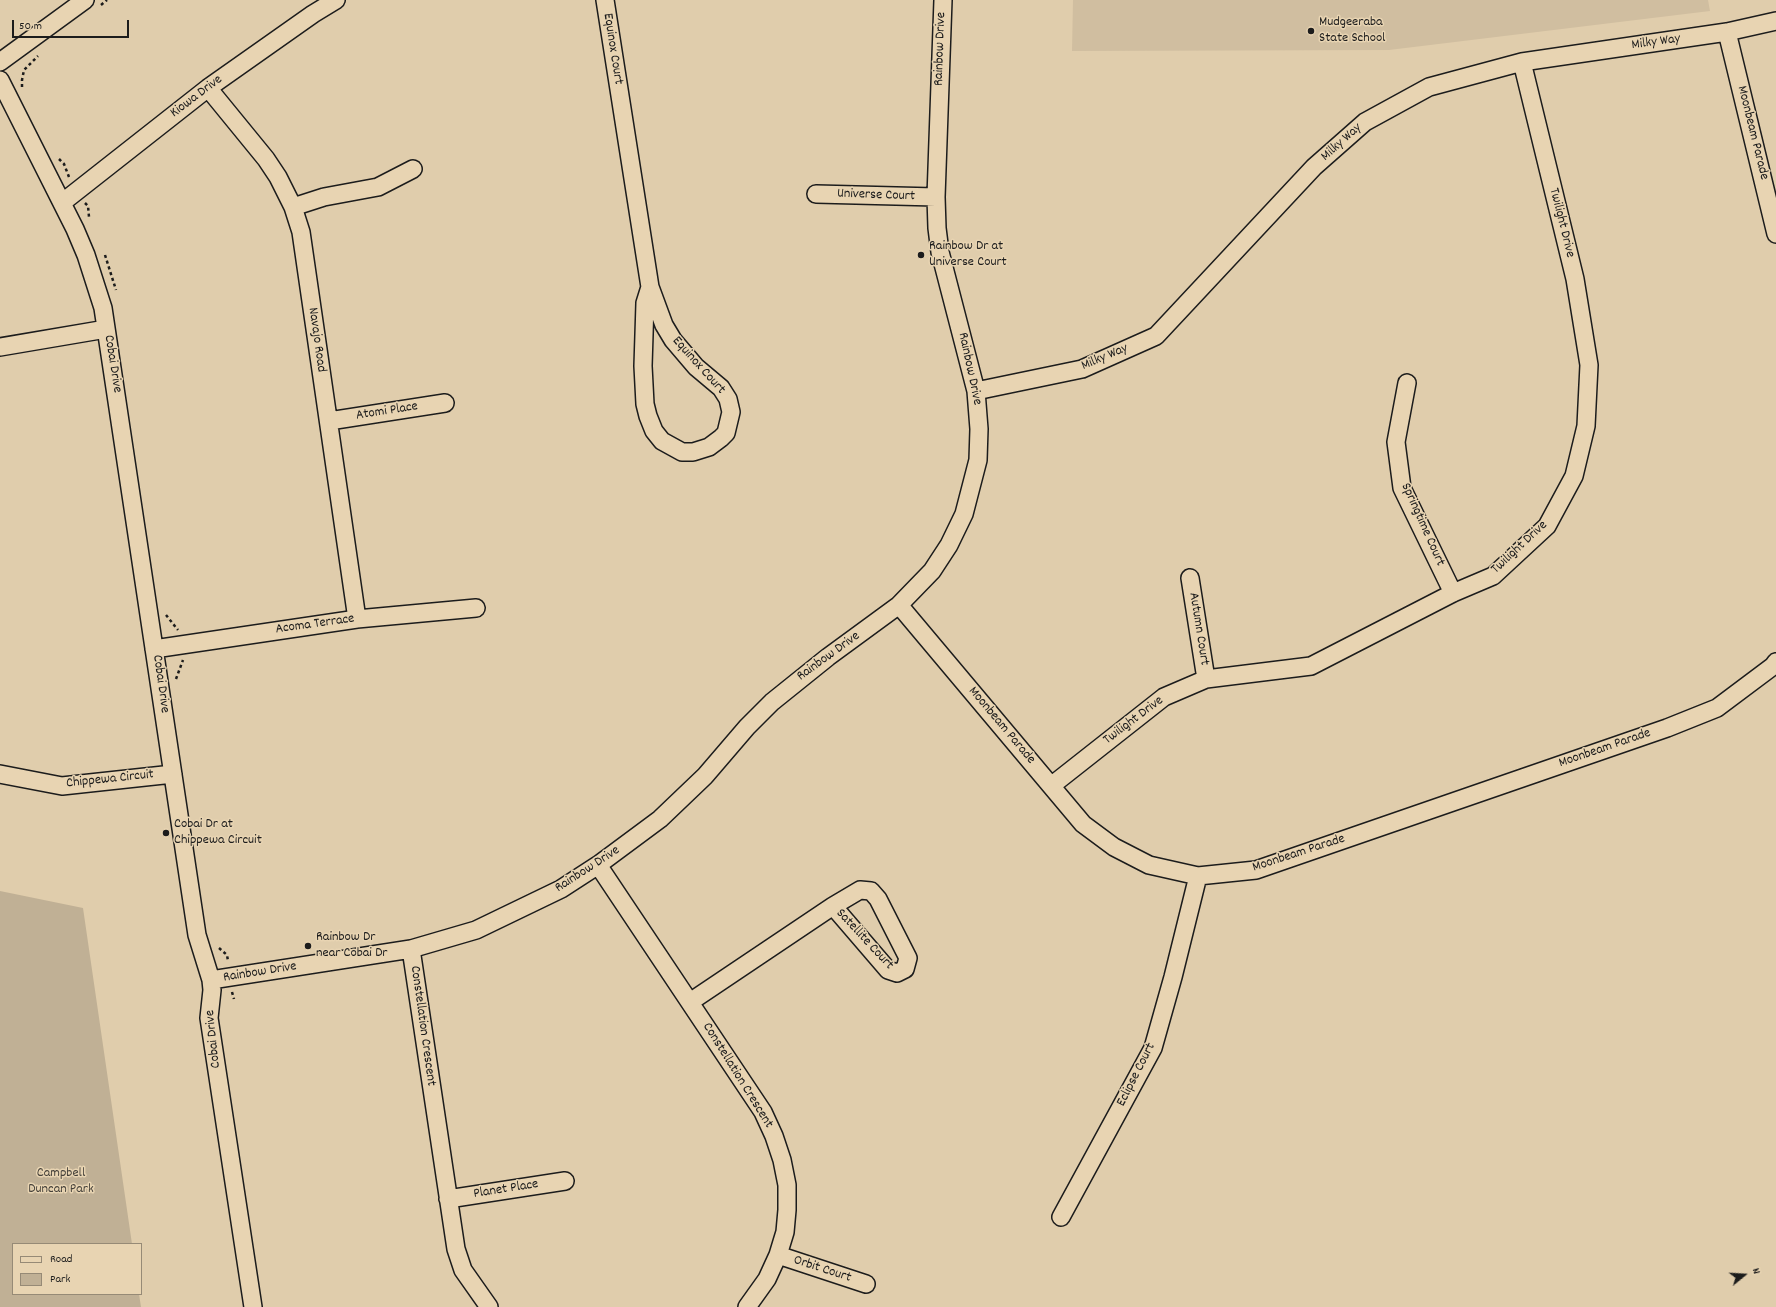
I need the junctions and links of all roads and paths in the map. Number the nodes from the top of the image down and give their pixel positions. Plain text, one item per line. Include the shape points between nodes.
1 (85, 0) edge
2 (336, 0) edge
3 (605, 0) edge
4 (943, 0) edge
5 (1776, 21) edge
6 (1727, 32) junction
7 (0, 62) edge
8 (1522, 62) junction
9 (0, 80) edge
10 (208, 88) junction
11 (413, 169) dead end
12 (816, 194) dead end
13 (936, 197) junction
14 (63, 202) junction
15 (293, 207) junction
16 (1776, 234) edge
17 (650, 287) junction
18 (106, 329) junction
19 (0, 347) edge
20 (1407, 384) dead end
21 (976, 391) junction
22 (446, 403) dead end
23 (328, 421) junction
24 (1190, 578) dead end
25 (1453, 593) junction
26 (899, 605) junction
27 (476, 608) dead end
28 (357, 619) junction
29 (154, 649) junction
30 (1776, 662) edge
31 (1206, 679) junction
32 (0, 774) edge
33 (173, 774) junction
34 (1050, 786) junction
35 (598, 865) junction
36 (1198, 876) junction
37 (833, 906) junction
38 (411, 949) junction
39 (212, 980) junction
40 (690, 1002) junction
41 (565, 1181) dead end
42 (448, 1199) junction
43 (1061, 1217) dead end
44 (778, 1255) junction
45 (866, 1284) dead end
46 (253, 1307) edge
47 (488, 1307) edge
48 (747, 1307) edge

1 - 7 street
2 - 10 street, Kiowa Drive
3 - 17 street, Equinox Court
4 - 13 street, Rainbow Drive
5 - 6 street, Milky Way
6 - 8 street, Milky Way
6 - 16 street, Moonbeam Parade
8 - 21 street, Milky Way via 1429,87 1365,122 1314,167 1156,336 1082,369
8 - 25 street, Twilight Drive via 1575,279 1589,365 1586,426 1574,476 1547,526 1493,576
9 - 14 street, Cobai Drive
10 - 14 street, Kiowa Drive
10 - 15 street, Navajo Road via 266,159
11 - 15 street via 378,187 324,196
12 - 13 street, Universe Court
13 - 21 street, Rainbow Drive via 940,252
14 - 18 street, Cobai Drive via 95,279
15 - 23 street, Navajo Road via 301,232
17 - 17 street, Equinox Court via 664,325 673,340 696,367 721,388 728,400 731,412 726,433 709,447 693,452 682,452 662,441 654,431 645,404 643,366 645,303
18 - 19 street
18 - 29 street, Cobai Drive
20 - 25 street, Springtime Court via 1396,442 1402,488
21 - 26 street, Rainbow Drive via 978,460 964,514 949,545 932,571
22 - 23 street, Atomi Place
23 - 28 street, Navajo Road
24 - 31 street, Autumn Court
25 - 31 street, Twilight Drive via 1311,666
26 - 34 street, Moonbeam Parade
26 - 35 street, Rainbow Drive via 788,688 747,727 677,804
27 - 28 street, Acoma Terrace
28 - 29 street, Acoma Terrace
29 - 33 street, Cobai Drive
30 - 36 street, Moonbeam Parade via 1717,708 1667,728 1256,870
31 - 34 street, Twilight Drive via 1164,697
32 - 33 street, Chippewa Circuit via 62,786
33 - 39 street, Cobai Drive via 197,935
34 - 36 street, Moonbeam Parade via 1083,824 1114,847 1149,865
35 - 38 street, Rainbow Drive via 561,889 508,916 476,930
35 - 40 street, Constellation Crescent
36 - 43 street, Eclipse Court via 1152,1048
37 - 37 street, Satellite Court via 860,890 874,893 908,958 905,970 897,974 888,970
37 - 40 street, Satellite Court
38 - 39 street, Rainbow Drive
38 - 42 street, Constellation Crescent
39 - 46 street, Cobai Drive via 209,1018
40 - 44 street, Constellation Crescent via 763,1112 774,1136 787,1185 787,1210
41 - 42 street, Planet Place
42 - 47 street, Constellation Crescent via 456,1248 463,1270
44 - 45 street, Orbit Court
44 - 48 street, Constellation Crescent via 767,1279

